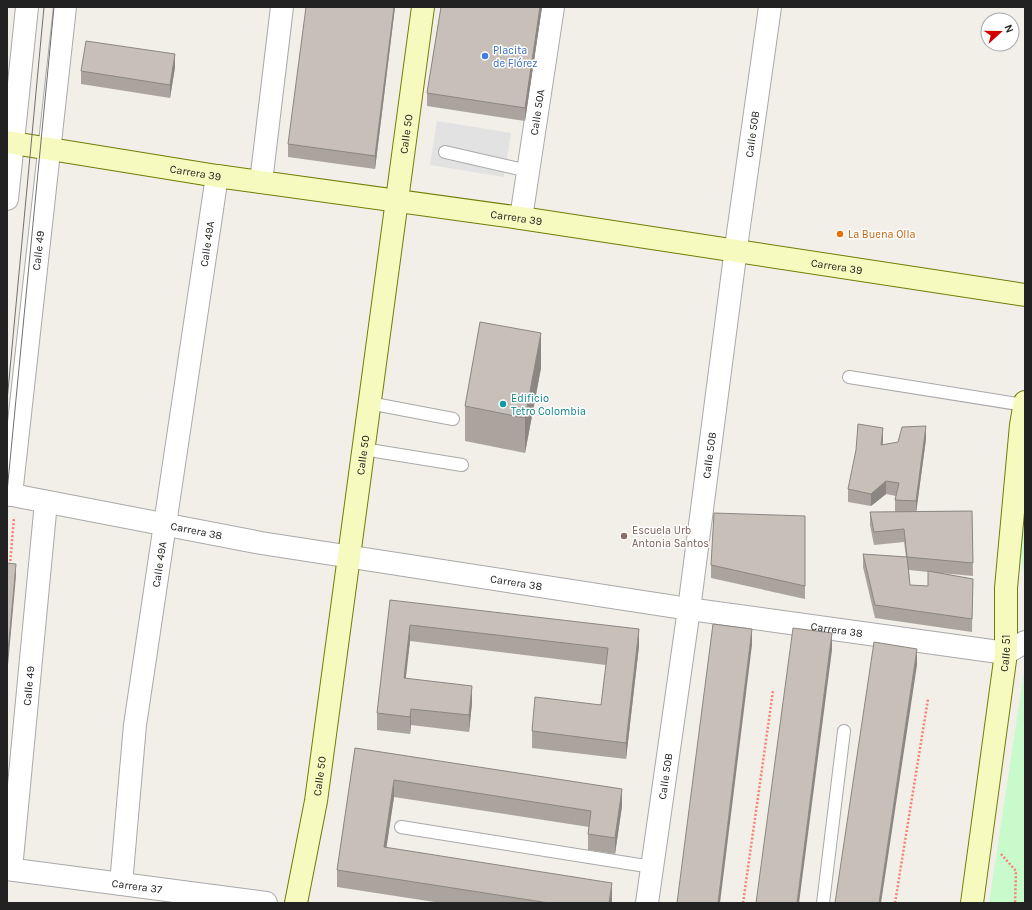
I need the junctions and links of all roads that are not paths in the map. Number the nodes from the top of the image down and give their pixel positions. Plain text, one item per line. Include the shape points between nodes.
1 (27, 7) edge
2 (65, 7) edge
3 (282, 7) edge
4 (423, 7) edge
5 (553, 7) edge
6 (770, 7) edge
7 (10, 142) edge
8 (50, 149) junction
9 (444, 152) dead end
10 (528, 171) junction
11 (217, 176) junction
12 (261, 182) junction
13 (7, 199) edge
14 (398, 202) junction
15 (521, 218) junction
16 (736, 252) junction
17 (1025, 295) edge
18 (849, 377) dead end
19 (1025, 402) edge
20 (369, 403) junction
21 (1024, 405) edge
22 (453, 419) dead end
23 (364, 449) junction
24 (462, 465) dead end
25 (12, 495) edge
26 (46, 502) junction
27 (165, 524) junction
28 (350, 556) junction
29 (689, 609) junction
30 (1025, 642) edge
31 (1006, 653) junction
32 (844, 731) dead end
33 (401, 827) dead end
34 (652, 867) junction
35 (9, 869) edge
36 (121, 884) junction
37 (266, 903) edge
38 (296, 903) edge
39 (647, 903) edge
40 (823, 903) edge
41 (972, 903) edge

1 - 7 street
2 - 8 street, Calle 49
3 - 12 street
4 - 14 main road, Calle 50
5 - 10 street, Calle 50A
6 - 16 street, Calle 50B
7 - 8 main road, Carrera 39
7 - 13 street
8 - 11 main road, Carrera 39
8 - 25 street, Calle 49
9 - 10 lane
10 - 15 street, Calle 50A
11 - 12 main road, Carrera 39
11 - 27 street, Calle 49A
12 - 14 main road, Carrera 39
14 - 15 main road, Carrera 39
14 - 20 main road, Calle 50
15 - 16 main road, Carrera 39
16 - 17 main road, Carrera 39
16 - 29 street, Calle 50B
18 - 21 lane
19 - 21 main road, Calle 51
20 - 22 lane
20 - 23 main road, Calle 50
21 - 31 main road, Calle 51 via 1006,588
23 - 24 lane
23 - 28 main road, Calle 50
25 - 26 street, Carrera 38
26 - 27 street, Carrera 38
26 - 35 street, Calle 49
27 - 28 street, Carrera 38 via 261,543
27 - 36 street, Calle 49A via 135,725
28 - 29 street, Carrera 38
28 - 38 main road, Calle 50 via 316,801
29 - 31 street, Carrera 38
29 - 34 street, Calle 50B
30 - 31 street
31 - 41 main road, Calle 51
32 - 40 lane
33 - 34 lane
34 - 39 street, Calle 50B
35 - 36 street, Carrera 37
36 - 37 street, Carrera 37

